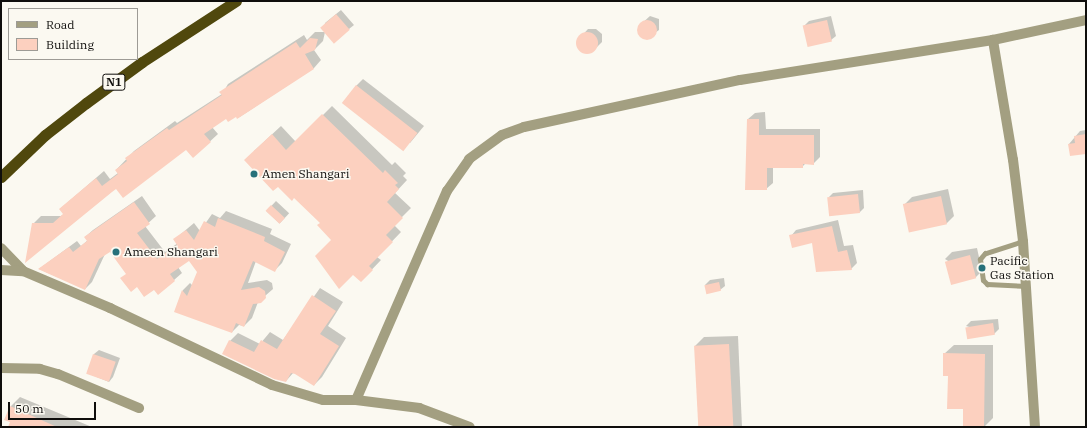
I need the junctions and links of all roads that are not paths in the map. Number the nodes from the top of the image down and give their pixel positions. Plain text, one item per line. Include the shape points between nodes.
1 (236, 1) edge
2 (1086, 20) edge
3 (993, 40) junction
4 (1, 177) edge
5 (1022, 241) junction
6 (1, 248) edge
7 (1, 270) edge
8 (23, 271) junction
9 (1027, 286) junction
10 (1, 368) edge
11 (356, 400) junction
12 (139, 408) dead end
13 (446, 423) edge
14 (470, 427) edge
15 (1035, 427) edge

1 - 4 highway, N1 via 142,62 86,103 45,135
2 - 3 street
3 - 5 street via 1013,160
3 - 11 street via 740,80 524,126 502,135 469,159 447,191
5 - 9 street
5 - 9 lane via 985,253 980,260 983,280 987,284
6 - 8 street
7 - 8 street
8 - 11 street via 110,308 272,385 323,400
9 - 15 street
10 - 12 street via 40,369 58,374
11 - 13 street via 419,408
13 - 14 street

